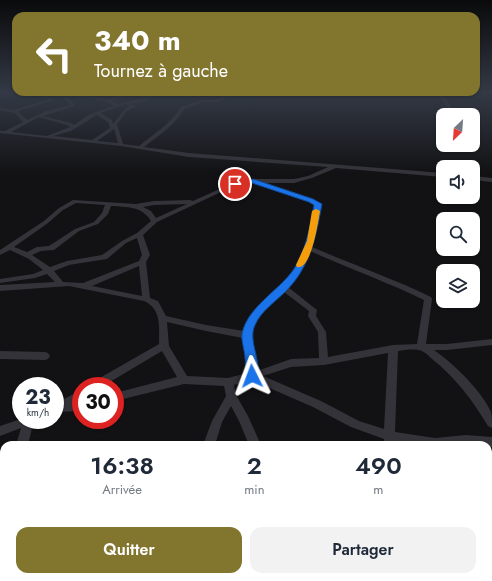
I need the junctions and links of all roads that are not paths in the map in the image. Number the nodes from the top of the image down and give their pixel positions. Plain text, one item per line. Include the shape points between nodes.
1 (30, 120) edge
2 (54, 120) edge
3 (84, 120) edge
4 (109, 120) edge
5 (118, 120) edge
6 (174, 120) edge
7 (26, 122) joint
8 (73, 128) junction
9 (3, 133) edge
10 (47, 137) junction
11 (93, 142) junction
12 (121, 145) junction
13 (140, 148) junction
14 (335, 166) junction
15 (436, 174) edge
16 (480, 179) edge
17 (492, 180) edge
18 (253, 181) junction
19 (195, 202) junction
20 (154, 203) junction
21 (108, 205) junction
22 (136, 206) junction
23 (170, 213) junction
24 (155, 221) junction
25 (139, 234) junction
26 (9, 246) junction
27 (308, 248) junction
28 (0, 253) edge
29 (27, 255) junction
30 (142, 262) junction
31 (50, 270) junction
32 (0, 281) edge
33 (61, 284) junction
34 (84, 286) junction
35 (0, 288) edge
36 (284, 288) junction
37 (146, 299) junction
38 (163, 318) junction
39 (247, 335) junction
40 (492, 342) edge
41 (164, 346) junction
42 (421, 346) junction
43 (393, 348) junction
44 (0, 355) edge
45 (46, 356) dead end
46 (324, 361) junction
47 (252, 376) junction
48 (111, 377) edge
49 (184, 380) junction
50 (228, 382) junction
51 (124, 394) edge
52 (231, 396) junction
53 (492, 423) edge
54 (12, 427) edge
55 (27, 429) edge
56 (0, 431) edge
57 (389, 440) edge
58 (23, 441) edge
59 (210, 441) edge
60 (253, 441) edge
61 (405, 441) edge
62 (456, 441) edge
63 (479, 441) edge

1 - 7 street
2 - 8 street via 69,124
3 - 8 street
4 - 11 street via 112,128
5 - 12 street via 115,124
6 - 13 street
7 - 9 street
8 - 10 street
9 - 10 street
10 - 11 street
11 - 12 street
12 - 13 street
13 - 14 street via 189,155
14 - 15 street
14 - 18 street via 294,181
16 - 17 street
18 - 19 street via 235,184
18 - 27 street via 317,203
19 - 20 street
19 - 23 street
20 - 22 street
20 - 23 street
21 - 22 street
21 - 26 street via 75,201
21 - 29 street via 105,214 96,223 76,230 51,248 40,249
22 - 24 street via 147,210
23 - 24 street
24 - 25 street
25 - 30 street via 146,255
25 - 31 street via 104,257 75,261
26 - 28 street
26 - 29 street
27 - 36 street via 298,269
27 - 42 street via 428,298
29 - 31 street
30 - 34 street
30 - 37 street
31 - 32 street via 35,276
31 - 33 street
33 - 34 street
33 - 35 street
34 - 37 street
36 - 39 street via 262,308 250,324
36 - 46 street via 313,310 312,316 322,332
37 - 38 street via 155,304
38 - 39 street
38 - 41 street
39 - 47 street
40 - 42 street
41 - 48 street
41 - 49 street
42 - 43 street
42 - 53 street via 453,370 472,392
43 - 46 street
43 - 57 street
44 - 45 street
46 - 47 street via 291,363
47 - 50 street
47 - 57 street via 317,404
49 - 50 street
49 - 51 street
50 - 52 street
52 - 59 street via 217,421
52 - 60 street
54 - 56 street
55 - 58 street
57 - 61 street
62 - 63 street

